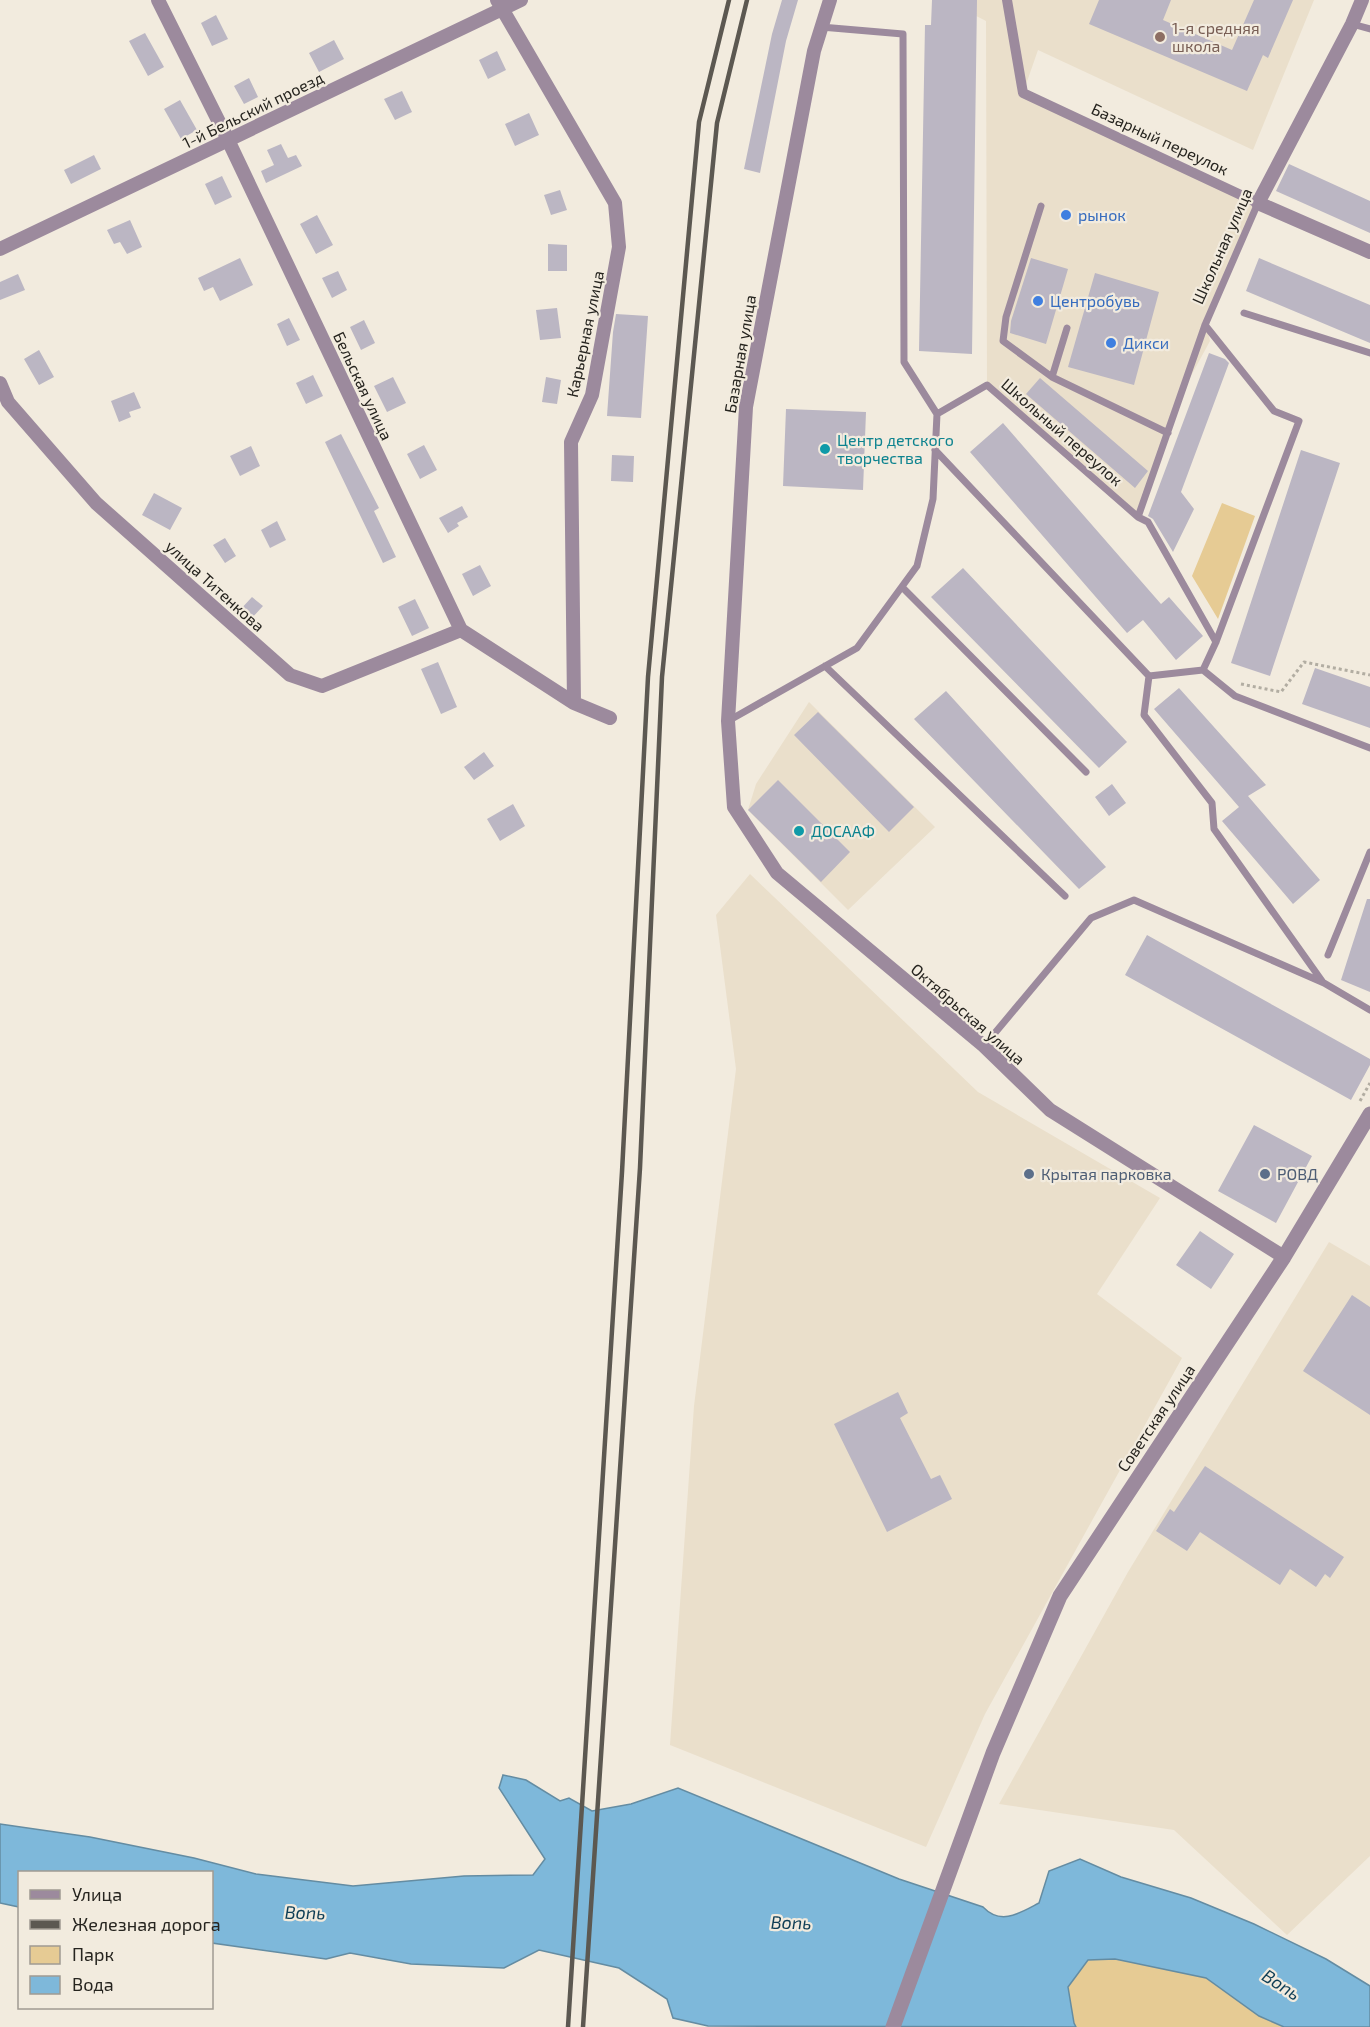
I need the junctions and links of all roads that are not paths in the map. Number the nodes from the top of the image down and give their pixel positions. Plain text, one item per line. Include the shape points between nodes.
1 (158, 0) edge
2 (521, 0) edge
3 (830, 0) edge
4 (1007, 0) edge
5 (1362, 0) edge
6 (499, 5) edge
7 (1352, 24) junction
8 (821, 27) junction
9 (1370, 29) edge
10 (228, 140) junction
11 (1258, 203) junction
12 (1041, 206) dead end
13 (0, 249) edge
14 (1370, 252) edge
15 (1244, 313) dead end
16 (1205, 325) junction
17 (1067, 328) dead end
18 (1370, 353) edge
19 (1052, 377) junction
20 (0, 383) edge
21 (937, 414) junction
22 (1168, 433) junction
23 (935, 450) junction
24 (1138, 516) junction
25 (902, 587) junction
26 (461, 630) junction
27 (1216, 642) junction
28 (825, 666) junction
29 (1203, 670) junction
30 (1149, 676) junction
31 (574, 703) junction
32 (610, 718) dead end
33 (728, 721) junction
34 (1370, 748) edge
35 (1086, 772) dead end
36 (1370, 852) edge
37 (1065, 896) dead end
38 (1328, 956) dead end
39 (1324, 983) junction
40 (1370, 1010) edge
41 (984, 1046) junction
42 (1370, 1114) edge
43 (1284, 1257) junction
44 (893, 2027) edge

1 - 10 street, Бельская улица
2 - 6 street, 1-й Бельский проезд
3 - 8 street, Базарная улица
4 - 11 street, Базарный переулок via 1023,93
5 - 7 street, Школьная улица
6 - 10 street, 1-й Бельский проезд
6 - 31 street, Карьерная улица via 615,203 619,247 592,395 571,442
7 - 9 lane
7 - 11 street, Школьная улица
8 - 21 lane via 903,34 904,362
8 - 33 street, Базарная улица via 746,407
10 - 13 street, 1-й Бельский проезд
10 - 26 street, Бельская улица
11 - 14 street, Базарный переулок
11 - 16 lane, Школьная улица
12 - 19 lane via 1006,317 1004,341
15 - 18 lane
16 - 22 lane, Школьная улица
16 - 27 lane via 1274,411 1299,421
17 - 19 lane
19 - 22 lane
20 - 26 street, улица Титенкова via 8,402 96,503 290,675 322,686
21 - 23 lane
21 - 24 lane, Школьный переулок via 987,385
22 - 24 lane, Школьная улица
23 - 25 lane via 933,499 917,566
23 - 30 lane
24 - 27 lane, Школьный переулок via 1148,522
25 - 28 lane via 857,648
25 - 35 lane
26 - 31 street
27 - 29 lane
28 - 33 lane
28 - 37 lane
29 - 30 lane
29 - 34 lane via 1235,696
30 - 39 lane via 1144,715 1212,802 1214,829
31 - 32 street
33 - 41 street, Октябрьская улица via 734,807 777,873
36 - 38 lane
39 - 40 lane
39 - 41 lane via 1134,900 1091,918
41 - 43 street, Октябрьская улица via 1050,1110
42 - 43 street, Советская улица
43 - 44 street, Советская улица via 1060,1596 993,1753

